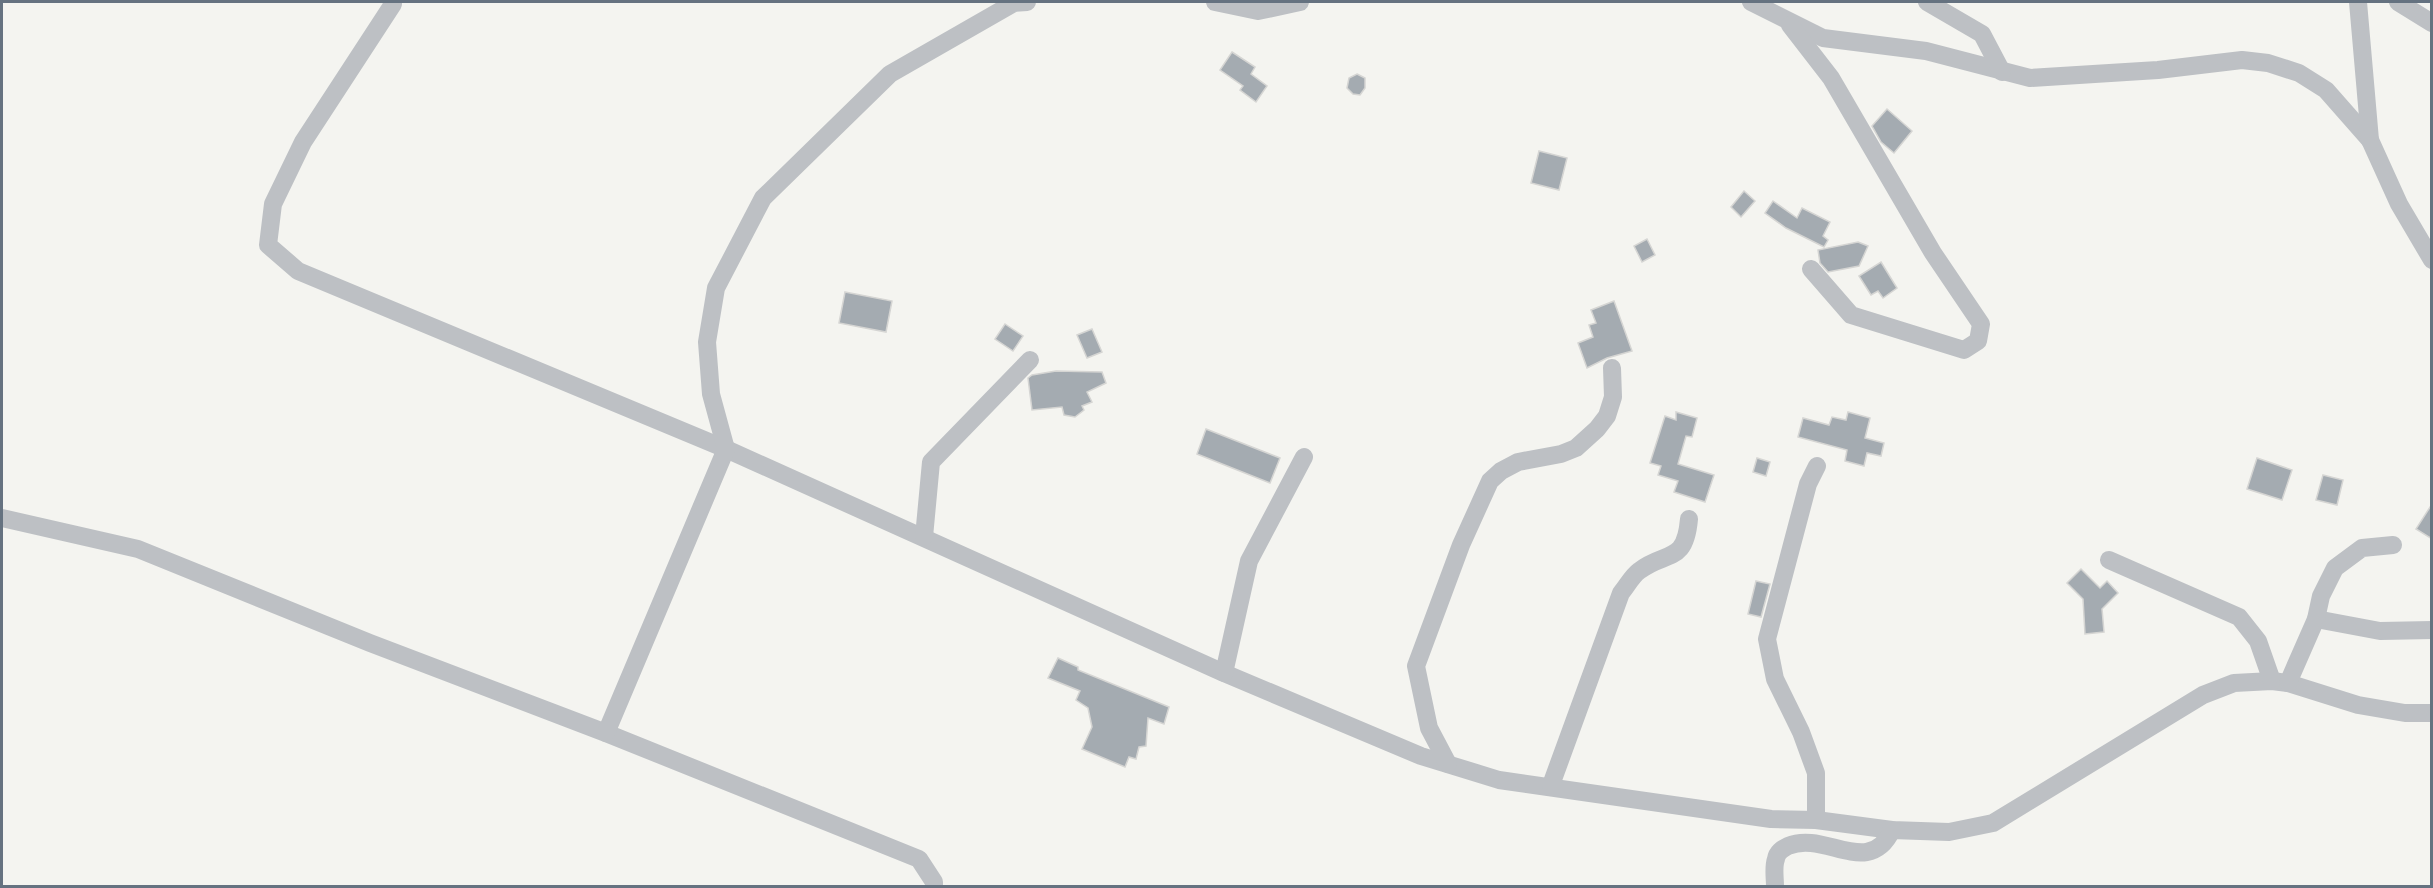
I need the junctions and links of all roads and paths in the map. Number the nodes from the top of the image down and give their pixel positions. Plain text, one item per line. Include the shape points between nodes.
1 (1027, 2) edge
2 (1215, 2) edge
3 (1300, 2) edge
4 (1751, 2) edge
5 (1927, 2) edge
6 (2358, 2) edge
7 (2398, 2) edge
8 (393, 4) dead end
9 (1786, 20) junction
10 (2432, 23) edge
11 (2002, 72) junction
12 (2370, 140) junction
13 (2432, 260) edge
14 (1811, 269) dead end
15 (1030, 360) dead end
16 (1612, 368) dead end
17 (726, 449) junction
18 (1304, 457) dead end
19 (1817, 466) dead end
20 (2, 518) edge
21 (1689, 519) dead end
22 (924, 537) junction
23 (2393, 545) dead end
24 (2109, 560) dead end
25 (2316, 619) junction
26 (2432, 630) edge
27 (1224, 673) junction
28 (2280, 682) junction
29 (2432, 713) edge
30 (606, 733) junction
31 (1448, 764) junction
32 (1551, 785) junction
33 (1816, 820) junction
34 (1892, 830) junction
35 (934, 886) edge
36 (1776, 886) edge

1 - 17 street via 1014,3 890,74 763,198 716,288 707,342 711,394
2 - 3 street via 1258,11
4 - 9 street
5 - 11 street via 1982,34
6 - 12 street
7 - 10 street
8 - 17 street via 303,142 273,204 268,245 298,272
9 - 11 street via 1823,38 1926,51
9 - 14 street via 1831,78 1933,253 1981,324 1978,341 1964,350 1851,315
11 - 12 street via 2030,78 2242,60 2268,63 2299,73 2326,90
12 - 13 street via 2399,204
15 - 22 street via 932,462
16 - 31 street via 1612,397 1607,416 1598,429 1576,448 1518,462 1501,471 1490,481 1461,545 1416,666 1429,728
17 - 22 street
17 - 30 street
18 - 27 street via 1249,561
19 - 33 street via 1808,484 1767,639 1774,679 1801,732 1816,773
20 - 30 street via 138,549
21 - 32 street via 1687,538 1670,558 1653,561 1637,572 1622,593
22 - 27 street
23 - 25 street via 2362,548 2335,568 2321,596
24 - 28 street via 2239,617 2258,641
25 - 26 street via 2380,631
25 - 28 street
27 - 31 street
28 - 29 street via 2358,705
28 - 34 street via 2234,683 2203,695 1993,823 1949,832
30 - 35 street via 919,859
31 - 32 street via 1499,780
32 - 33 street via 1771,819
33 - 34 street
34 - 36 street via 1877,849 1864,854 1803,843 1782,849 1776,856

